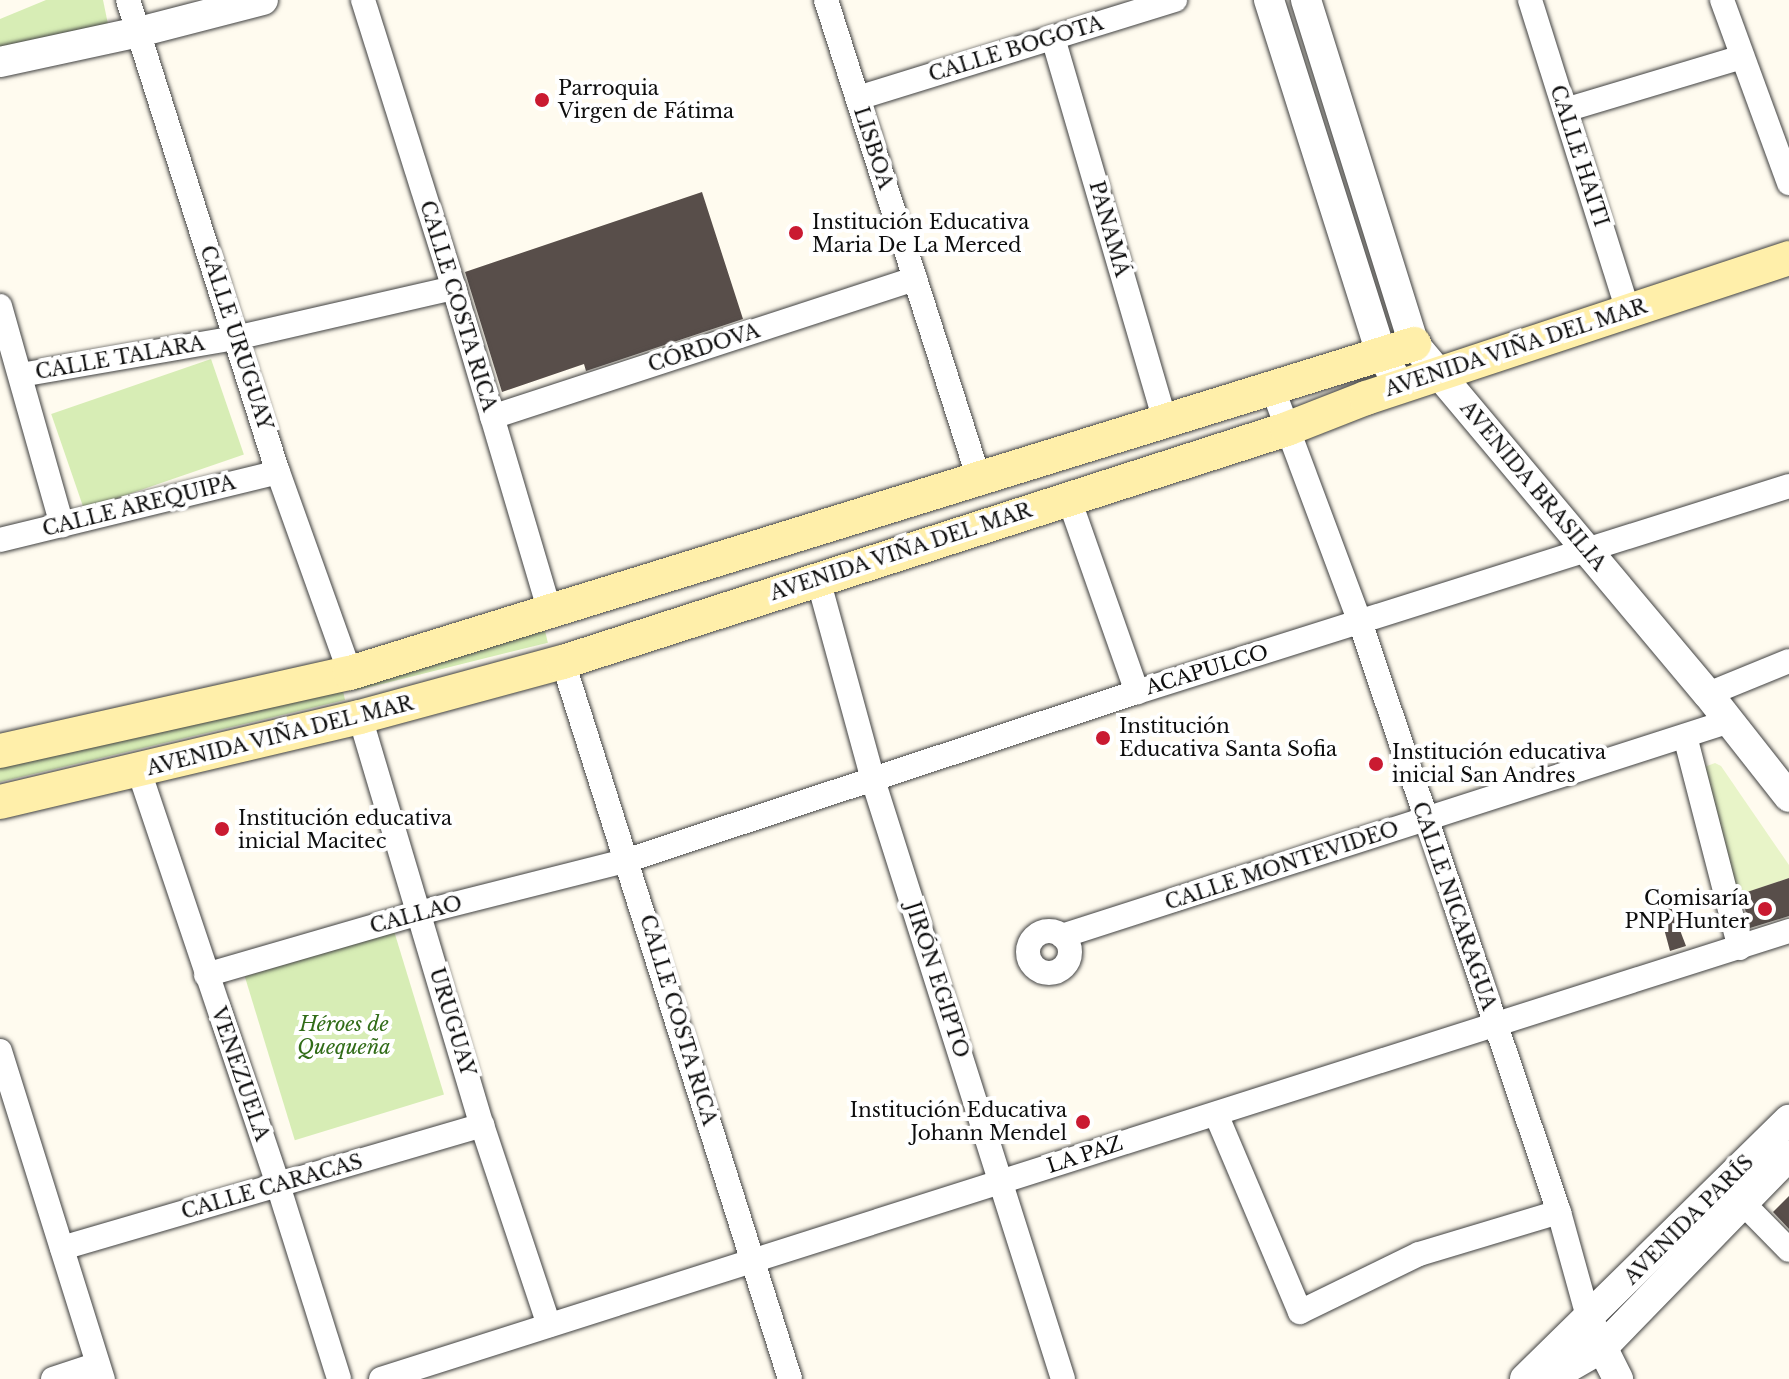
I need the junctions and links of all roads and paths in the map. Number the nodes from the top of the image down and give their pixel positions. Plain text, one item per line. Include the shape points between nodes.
1 (128, 0) edge
2 (263, 0) edge
3 (363, 0) edge
4 (826, 0) edge
5 (1175, 0) edge
6 (1269, 0) edge
7 (1306, 0) edge
8 (1530, 0) edge
9 (1722, 0) edge
10 (139, 32) junction
11 (1053, 38) junction
12 (1742, 57) junction
13 (0, 62) edge
14 (858, 98) junction
15 (1565, 110) junction
16 (1789, 183) edge
17 (1789, 258) edge
18 (915, 279) junction
19 (454, 288) junction
20 (0, 306) edge
21 (1628, 311) junction
22 (235, 338) junction
23 (1414, 344) junction
24 (1381, 354) junction
25 (1440, 374) junction
26 (21, 375) junction
27 (1272, 387) junction
28 (1401, 387) junction
29 (492, 417) junction
30 (1165, 421) junction
31 (1287, 429) junction
32 (278, 472) junction
33 (979, 479) junction
34 (1789, 486) edge
35 (1069, 499) junction
36 (62, 525) junction
37 (0, 540) edge
38 (1584, 548) junction
39 (818, 579) junction
40 (550, 613) junction
41 (1360, 622) junction
42 (1789, 661) edge
43 (563, 662) junction
44 (350, 673) junction
45 (1137, 692) junction
46 (1708, 694) junction
47 (360, 717) junction
48 (1730, 721) junction
49 (1685, 736) junction
50 (0, 751) edge
51 (139, 771) junction
52 (873, 780) junction
53 (1789, 797) edge
54 (0, 802) edge
55 (1425, 820) junction
56 (628, 860) junction
57 (419, 913) junction
58 (1789, 931) edge
59 (1062, 936) dead end
60 (1740, 948) junction
61 (206, 975) junction
62 (1495, 1025) junction
63 (0, 1051) edge
64 (1216, 1114) junction
65 (1789, 1120) edge
66 (482, 1125) junction
67 (1789, 1156) edge
68 (1001, 1182) junction
69 (278, 1185) junction
70 (1734, 1194) junction
71 (1559, 1212) junction
72 (62, 1248) junction
73 (1789, 1250) edge
74 (753, 1261) junction
75 (1589, 1320) junction
76 (549, 1325) junction
77 (1602, 1348) junction
78 (101, 1371) edge
79 (53, 1379) edge
80 (339, 1379) edge
81 (381, 1379) edge
82 (790, 1379) edge
83 (1063, 1379) edge
84 (1525, 1379) edge
85 (1548, 1379) edge
86 (1618, 1379) edge

1 - 10 street, CALLE URUGUAY
2 - 10 street
3 - 19 street, CALLE COSTA RICA
4 - 14 street, LISBOA
5 - 11 street, CALLE BOGOTA
6 - 24 street
7 - 23 street, AVENIDA BRASILIA
8 - 15 street, CALLE HAITI
9 - 12 street
10 - 13 street
10 - 22 street, CALLE URUGUAY
11 - 14 street, CALLE BOGOTA
11 - 30 street, PANAMÁ
12 - 15 street
12 - 16 street
14 - 18 street, LISBOA
15 - 21 street, CALLE HAITI
17 - 21 main road, AVENIDA VIÑA DEL MAR
18 - 29 street, CÓRDOVA
18 - 33 street, LISBOA
19 - 22 street, CALLE TALARA
19 - 29 street, CALLE COSTA RICA
20 - 26 street
21 - 25 main road, AVENIDA VIÑA DEL MAR
22 - 26 street, CALLE TALARA
22 - 32 street, CALLE URUGUAY
23 - 24 main road, AVENIDA VIÑA DEL MAR
23 - 25 street, AVENIDA BRASILIA
24 - 27 main road, AVENIDA VIÑA DEL MAR
24 - 28 street
25 - 28 main road, AVENIDA VIÑA DEL MAR
25 - 38 street, AVENIDA BRASILIA
26 - 36 street
27 - 30 main road, AVENIDA VIÑA DEL MAR
27 - 31 street, CALLE NICARAGUA
28 - 31 main road, AVENIDA VIÑA DEL MAR
29 - 40 street, CALLE COSTA RICA
30 - 33 main road, AVENIDA VIÑA DEL MAR
31 - 35 main road, AVENIDA VIÑA DEL MAR
31 - 41 street, CALLE NICARAGUA
32 - 36 street, CALLE AREQUIPA
32 - 44 street, CALLE URUGUAY
33 - 40 main road, AVENIDA VIÑA DEL MAR
34 - 38 street, ACAPULCO
35 - 39 main road, AVENIDA VIÑA DEL MAR
35 - 45 street
36 - 37 street, CALLE AREQUIPA
38 - 41 street, ACAPULCO
38 - 46 street, AVENIDA BRASILIA
39 - 43 main road, AVENIDA VIÑA DEL MAR
39 - 52 street, JIRÓN EGIPTO
40 - 44 main road, AVENIDA VIÑA DEL MAR
41 - 45 street, ACAPULCO
41 - 55 street, CALLE NICARAGUA
42 - 46 street
43 - 47 main road, AVENIDA VIÑA DEL MAR
43 - 56 street, CALLE COSTA RICA
44 - 50 main road, AVENIDA VIÑA DEL MAR
45 - 52 street, ACAPULCO
46 - 48 street, AVENIDA BRASILIA
47 - 51 main road, AVENIDA VIÑA DEL MAR
47 - 57 street, URUGUAY
48 - 49 street, CALLE MONTEVIDEO
48 - 53 street, AVENIDA BRASILIA
49 - 55 street, CALLE MONTEVIDEO
49 - 60 street
51 - 54 main road, AVENIDA VIÑA DEL MAR
51 - 61 street, VENEZUELA
52 - 56 street, ACAPULCO
52 - 68 street, JIRÓN EGIPTO
55 - 59 street, CALLE MONTEVIDEO
55 - 62 street, CALLE NICARAGUA
56 - 57 street, CALLAO
56 - 74 street, CALLE COSTA RICA
57 - 61 street, CALLAO
57 - 66 street, URUGUAY
58 - 60 street, LA PAZ
60 - 62 street, LA PAZ
61 - 69 street, VENEZUELA
62 - 64 street, LA PAZ
62 - 71 street, CALLE NICARAGUA
63 - 72 street
64 - 68 street, LA PAZ
64 - 71 street via 1300,1312 1419,1254
65 - 70 street, AVENIDA PARÍS
66 - 69 street, CALLE CARACAS
66 - 76 street, URUGUAY
67 - 70 street, AVENIDA PARÍS
68 - 74 street, LA PAZ
68 - 83 street, JIRÓN EGIPTO
69 - 72 street, CALLE CARACAS
69 - 80 street, VENEZUELA
70 - 73 street
70 - 75 street, AVENIDA PARÍS
70 - 77 street, AVENIDA PARÍS
71 - 75 street, CALLE NICARAGUA
72 - 78 street
74 - 76 street, LA PAZ
74 - 82 street, CALLE COSTA RICA
75 - 77 street, CALLE NICARAGUA
75 - 84 street, AVENIDA PARÍS
76 - 81 street, LA PAZ
77 - 85 street, AVENIDA PARÍS
77 - 86 street, CALLE NICARAGUA
78 - 79 street

